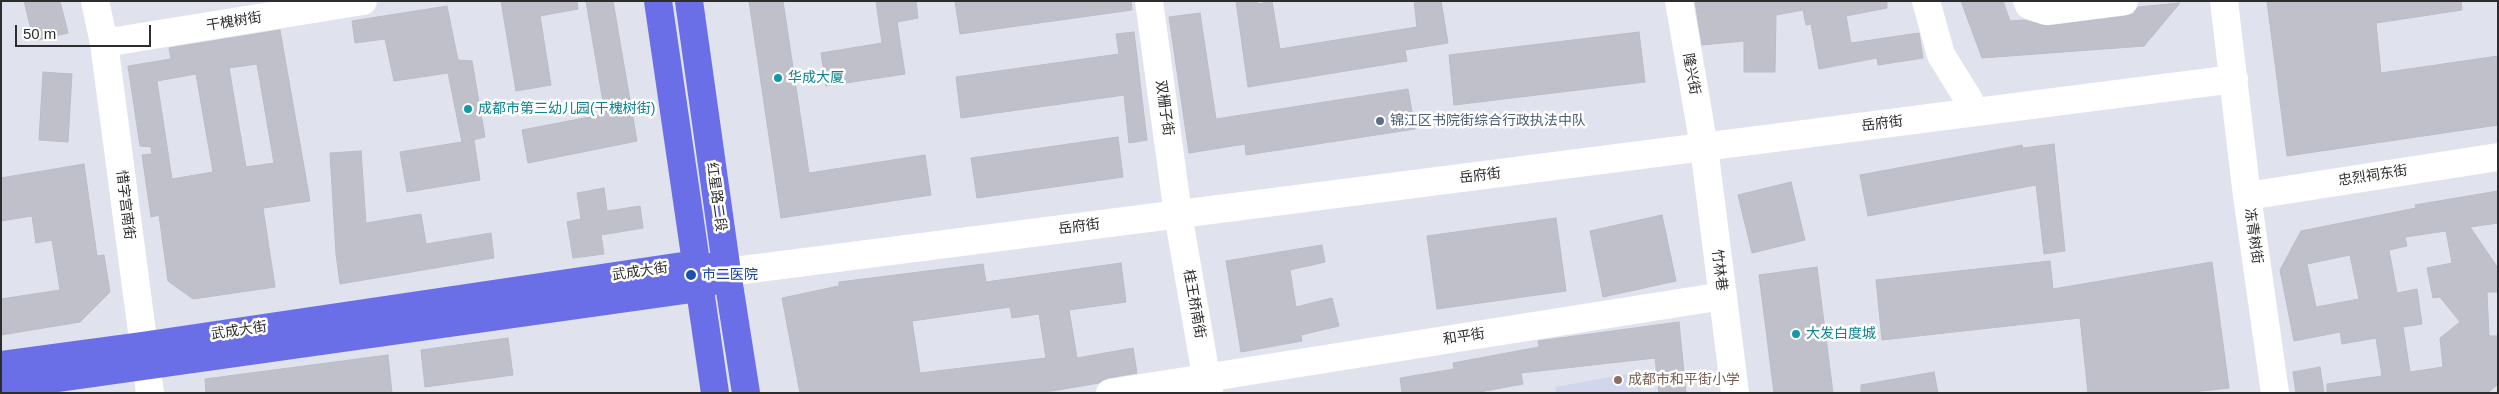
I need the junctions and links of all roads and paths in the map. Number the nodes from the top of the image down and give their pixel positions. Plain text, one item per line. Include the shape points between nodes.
1 (95, 1) edge
2 (364, 1) edge
3 (658, 1) edge
4 (689, 1) edge
5 (1149, 1) edge
6 (1679, 1) edge
7 (1926, 1) edge
8 (2027, 1) edge
9 (2124, 1) edge
10 (2224, 1) edge
11 (104, 43) junction
12 (2234, 79) junction
13 (1969, 100) dead end
14 (1704, 147) junction
15 (2498, 157) edge
16 (2248, 196) junction
17 (1178, 214) junction
18 (727, 272) junction
19 (698, 276) junction
20 (1723, 296) junction
21 (1, 365) edge
22 (146, 369) edge
23 (1, 386) edge
24 (1208, 386) edge
25 (715, 393) edge
26 (746, 393) edge
27 (1110, 393) edge
28 (1735, 393) edge
29 (2275, 393) edge

1 - 11 street, 惜字宫南街
2 - 11 street, 干槐树街
3 - 19 main road
4 - 18 main road, 红星路二段
5 - 17 street, 双栅子街
6 - 14 street, 隆兴街
7 - 13 street via 1941,55
8 - 9 street via 2029,5 2046,11
10 - 12 street, 冻青树街
11 - 22 street, 惜字宫南街
12 - 14 street, 岳府街
12 - 16 street, 冻青树街
14 - 17 street, 岳府街
14 - 20 street, 竹林巷
15 - 16 street, 忠烈祠东街
16 - 29 street, 冻青树街
17 - 18 street, 岳府街
17 - 24 street, 桂王桥南街
18 - 19 main road, 武成大街
18 - 26 main road, 红星路二段
19 - 22 main road, 武成大街
19 - 25 main road
20 - 24 street, 和平街
20 - 28 street, 竹林巷
21 - 22 main road, 武成大街
22 - 23 main road, 武成大街
24 - 27 street, 和平街

